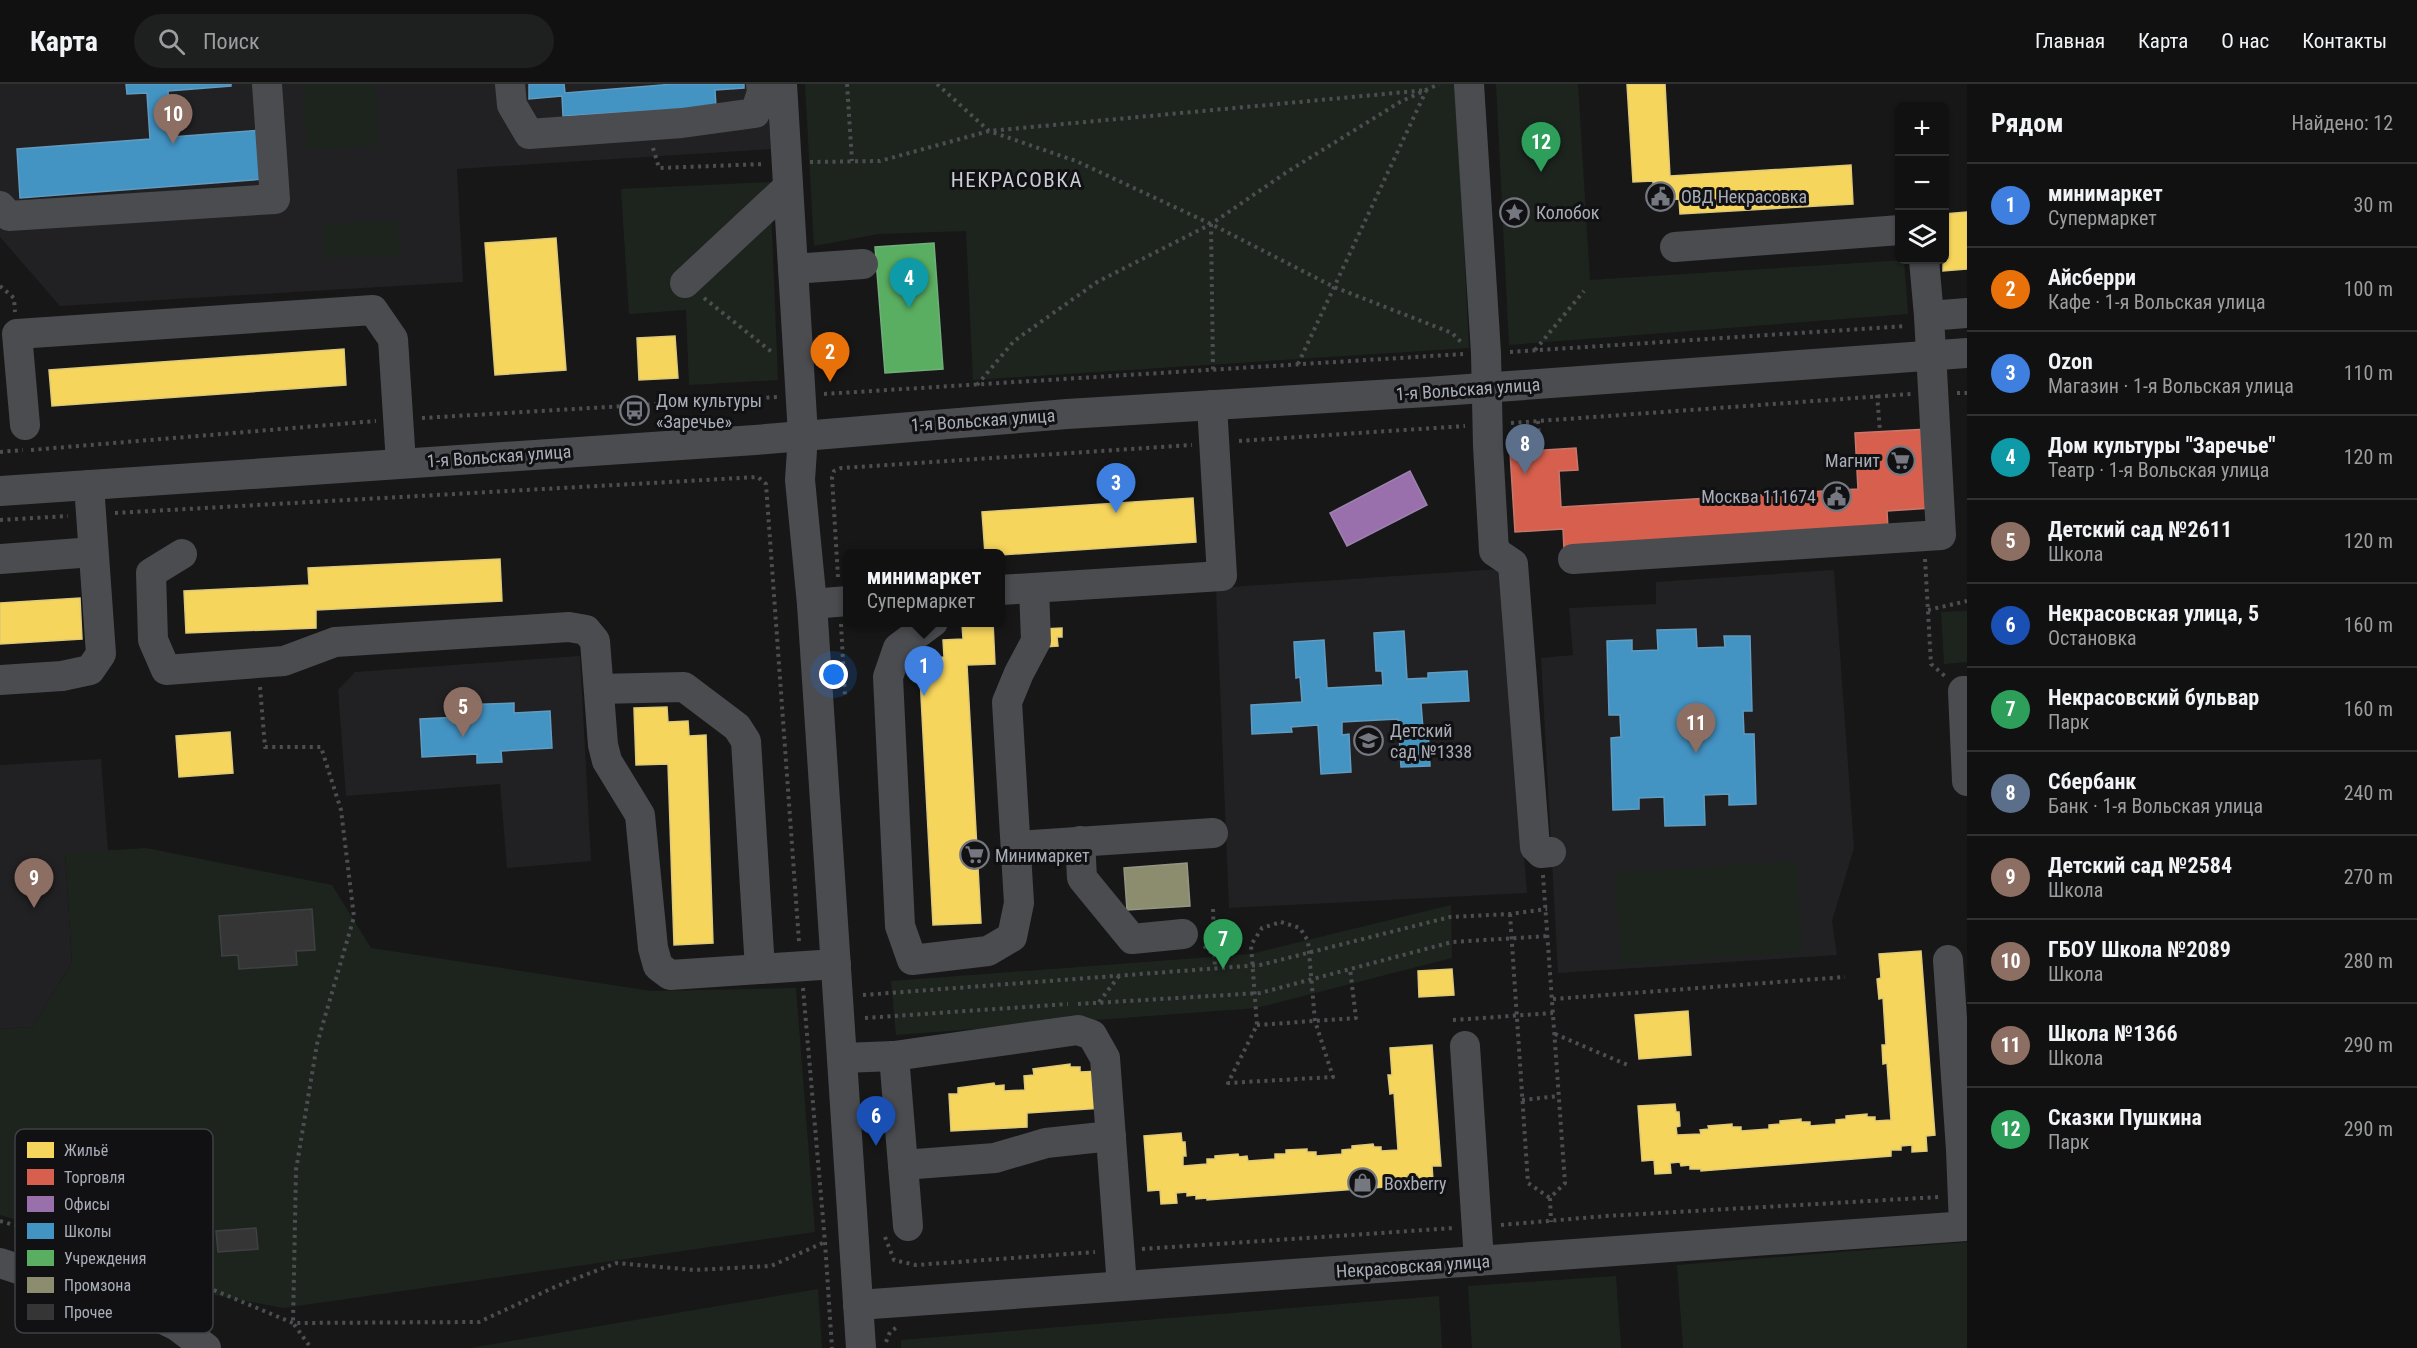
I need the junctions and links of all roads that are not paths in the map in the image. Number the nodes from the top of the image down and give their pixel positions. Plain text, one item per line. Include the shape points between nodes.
1 (267, 84) edge
2 (510, 84) edge
3 (761, 84) edge
4 (782, 84) edge
5 (1469, 84) edge
6 (795, 174) junction
7 (0, 206) edge
8 (1895, 230) edge
9 (1675, 247) dead end
10 (863, 264) dead end
11 (1924, 264) edge
12 (794, 269) junction
13 (685, 282) road end
14 (1967, 313) edge
15 (1929, 320) junction
16 (1967, 353) edge
17 (1931, 356) junction
18 (1487, 387) junction
19 (1212, 405) junction
20 (25, 425) dead end
21 (803, 435) junction
22 (401, 463) junction
23 (89, 485) junction
24 (0, 491) edge
25 (93, 552) junction
26 (182, 554) dead end
27 (0, 559) edge
28 (1573, 559) dead end
29 (1034, 588) junction
30 (1005, 591) edge
31 (833, 603) edge
32 (926, 627) edge
33 (0, 680) edge
34 (599, 689) junction
35 (1965, 691) edge
36 (1967, 781) edge
37 (1213, 833) dead end
38 (1080, 841) junction
39 (1016, 846) junction
40 (1546, 853) road end
41 (1192, 938) road end
42 (1948, 960) dead end
43 (836, 964) junction
44 (759, 969) junction
45 (1466, 1046) dead end
46 (868, 1057) junction
47 (1111, 1136) junction
48 (903, 1165) junction
49 (1966, 1226) edge
50 (896, 1227) road end
51 (1479, 1261) junction
52 (0, 1263) edge
53 (15, 1268) edge
54 (1122, 1286) junction
55 (858, 1305) junction
56 (186, 1333) edge
57 (206, 1348) edge
58 (861, 1348) edge

1 - 7 street via 275,199 9,216
2 - 3 street via 512,105 529,134 682,123 754,113
4 - 6 street
5 - 18 street via 1479,353
6 - 12 street
6 - 13 street
8 - 9 street
10 - 12 street
11 - 15 street
12 - 21 street
14 - 15 street
15 - 17 street
16 - 17 street, 1-я Вольская улица
17 - 18 street, 1-я Вольская улица
17 - 28 street via 1941,535
18 - 19 street, 1-я Вольская улица
18 - 40 street via 1494,551 1512,564 1535,847
19 - 21 street, 1-я Вольская улица
19 - 29 street via 1222,576
20 - 22 street via 17,334 373,310 393,339
21 - 22 street, 1-я Вольская улица
21 - 31 street via 800,480
22 - 23 street, 1-я Вольская улица
23 - 24 street, 1-я Вольская улица
23 - 25 street
25 - 27 street
25 - 33 street via 100,654 90,670
26 - 34 street via 151,573 153,640 166,669 284,661 335,642 569,627 586,630 595,641
29 - 30 street
29 - 39 street via 1036,641 1007,702
31 - 43 street
32 - 39 street via 898,648 888,677 900,926 912,960 988,951 1012,937 1019,903
34 - 44 street via 607,761 640,815 658,966 670,975
34 - 44 street via 684,687 737,727 746,741
35 - 36 street
37 - 38 street
38 - 39 street
38 - 41 street via 1082,878 1132,939
42 - 49 street
43 - 44 street
43 - 46 street
45 - 51 street
46 - 47 street via 1078,1030 1092,1035 1105,1058
46 - 48 street
46 - 55 street
47 - 48 street via 1046,1143 994,1158
47 - 54 street
48 - 50 street
49 - 51 street, Некрасовская улица
51 - 54 street, Некрасовская улица
52 - 53 street
54 - 55 street, Некрасовская улица
55 - 58 street
56 - 57 street

